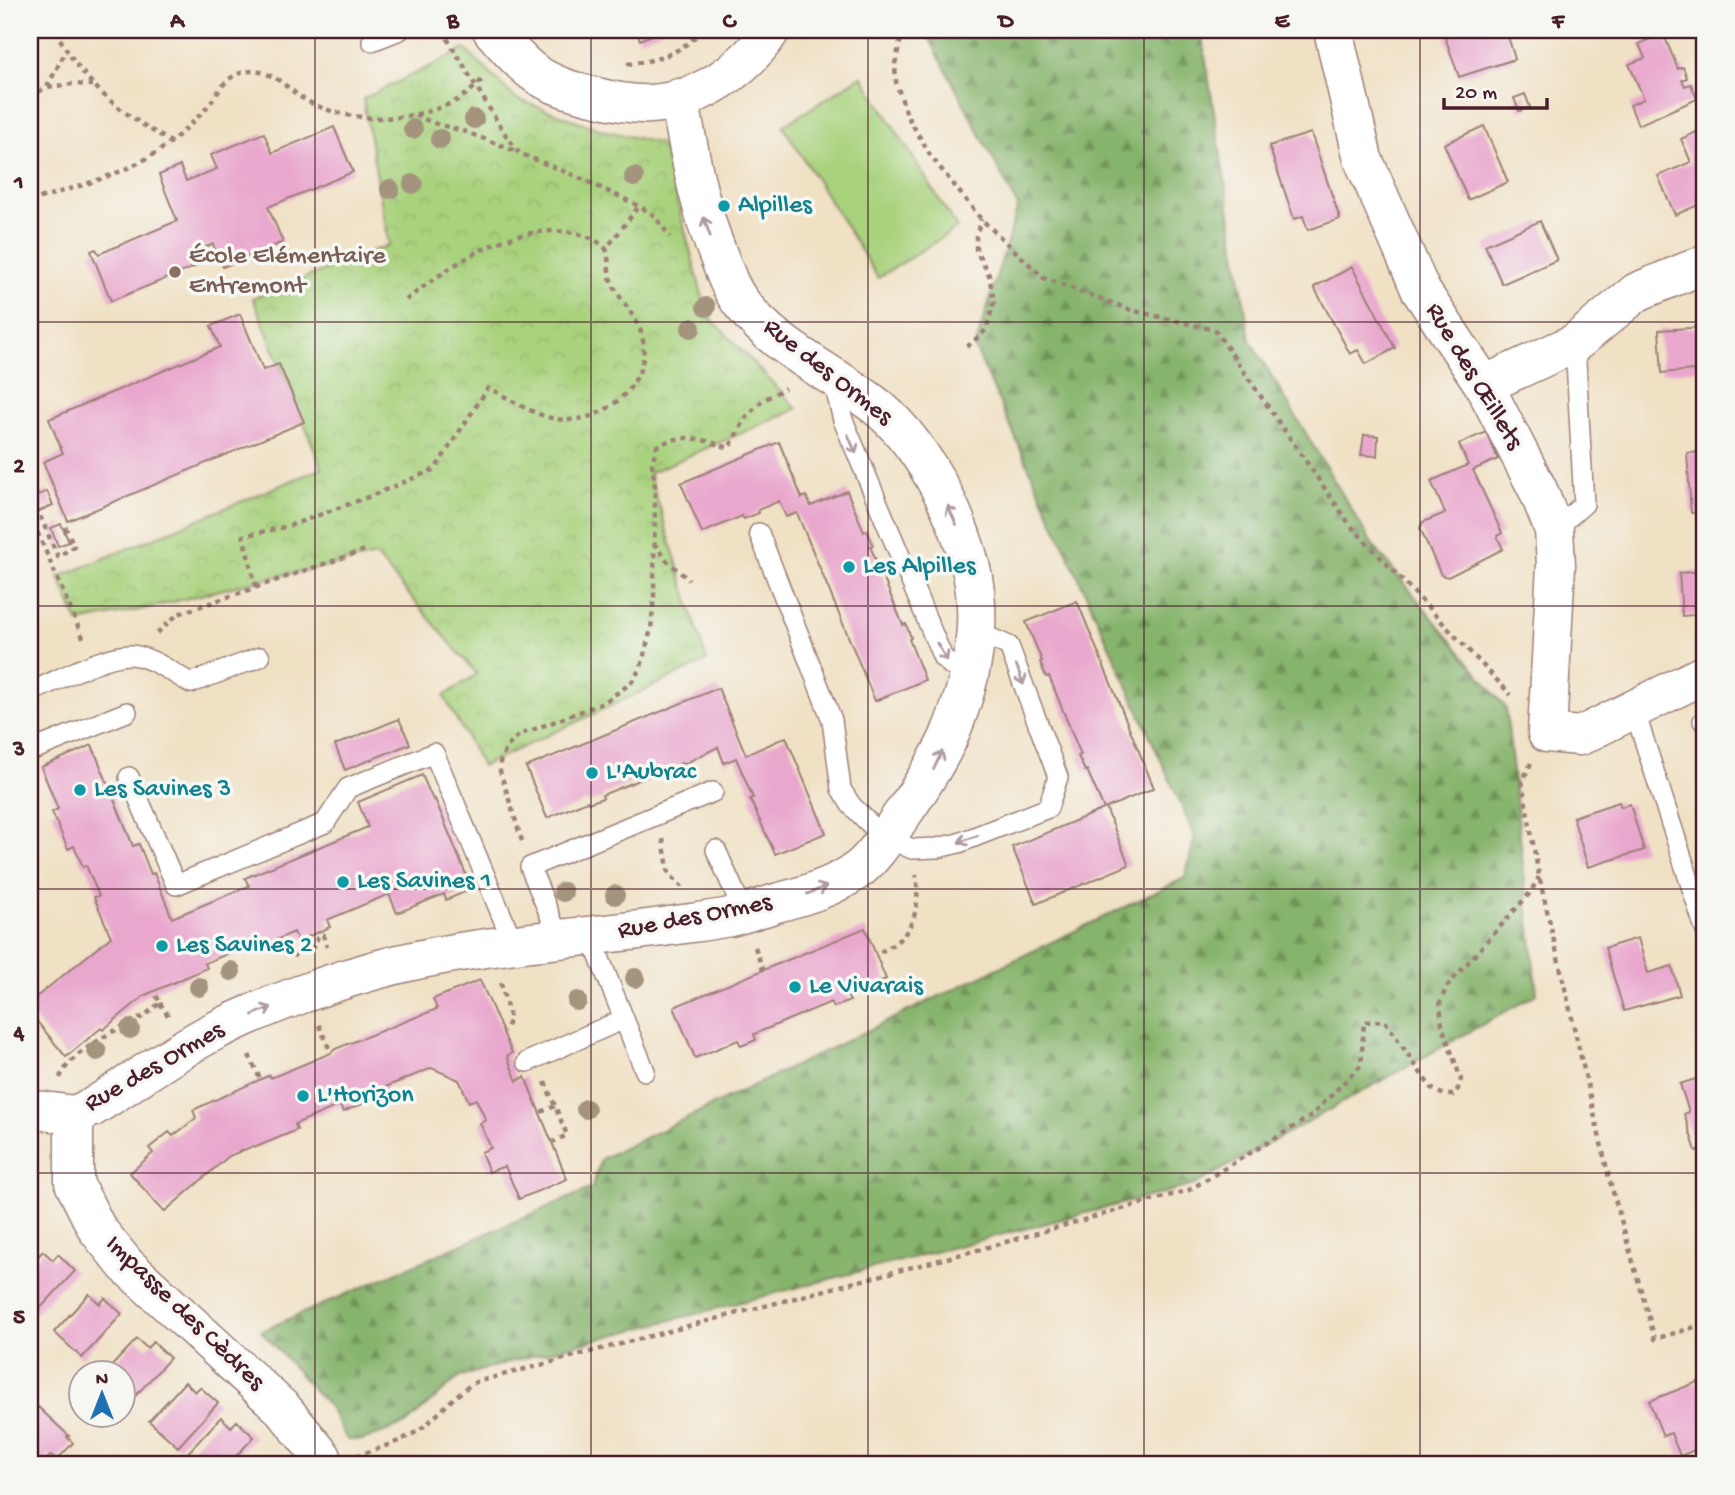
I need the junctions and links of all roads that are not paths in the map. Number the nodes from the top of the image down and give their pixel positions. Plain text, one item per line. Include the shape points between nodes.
1 (400, 30) edge
2 (492, 30) edge
3 (771, 30) edge
4 (1333, 30) edge
5 (372, 41) dead end
6 (679, 98) junction
7 (1705, 264) edge
8 (1575, 343) junction
9 (821, 370) junction
10 (1484, 385) junction
11 (1554, 530) junction
12 (759, 533) dead end
13 (975, 631) junction
14 (260, 657) dead end
15 (970, 673) junction
16 (1705, 674) edge
17 (30, 692) edge
18 (1634, 709) junction
19 (127, 712) dead end
20 (30, 751) edge
21 (129, 777) dead end
22 (713, 792) dead end
23 (899, 843) junction
24 (716, 850) dead end
25 (744, 913) junction
26 (1705, 929) edge
27 (575, 939) junction
28 (503, 946) junction
29 (624, 1020) junction
30 (531, 1060) road end
31 (645, 1070) dead end
32 (67, 1100) junction
33 (30, 1109) edge
34 (322, 1458) road end

1 - 5 lane
2 - 6 street via 535,74 565,90 619,103 653,104
3 - 6 street via 747,61
4 - 10 street, Rue des Œillets via 1363,159 1421,291
9 -> 6 street, Rue des Ormes via 769,333 733,290 705,224
7 - 8 street via 1637,292
8 - 10 street
8 - 11 lane via 1584,504
13 -> 9 street, Rue des Ormes via 977,604 970,564 941,491 897,426 874,404
9 -> 15 lane via 943,658
10 - 11 street, Rue des Œillets
11 - 18 street, Rue des Œillets via 1547,733 1580,736
12 - 23 lane via 832,720 841,789 851,805
13 - 15 street, Rue des Ormes
13 -> 23 lane via 1009,646 1058,777 1048,808 959,843 937,848
14 - 17 lane via 191,683 134,655 112,658
23 -> 15 street, Rue des Ormes via 961,708
16 - 18 street
18 - 26 lane
19 - 20 lane
21 - 28 lane via 176,885 325,823 348,788 433,753
22 - 27 lane via 530,867
25 -> 23 street, Rue des Ormes via 817,892
24 - 25 lane
25 - 27 street, Rue des Ormes
27 - 28 street, Rue des Ormes
27 - 29 lane
32 -> 28 street, Rue des Ormes via 91,1108 206,1035 323,987 393,966
29 - 30 lane
29 - 31 lane
32 - 33 street, Rue des Ormes
32 - 34 street, Impasse des Cèdres via 74,1183 97,1229 126,1265 283,1409

